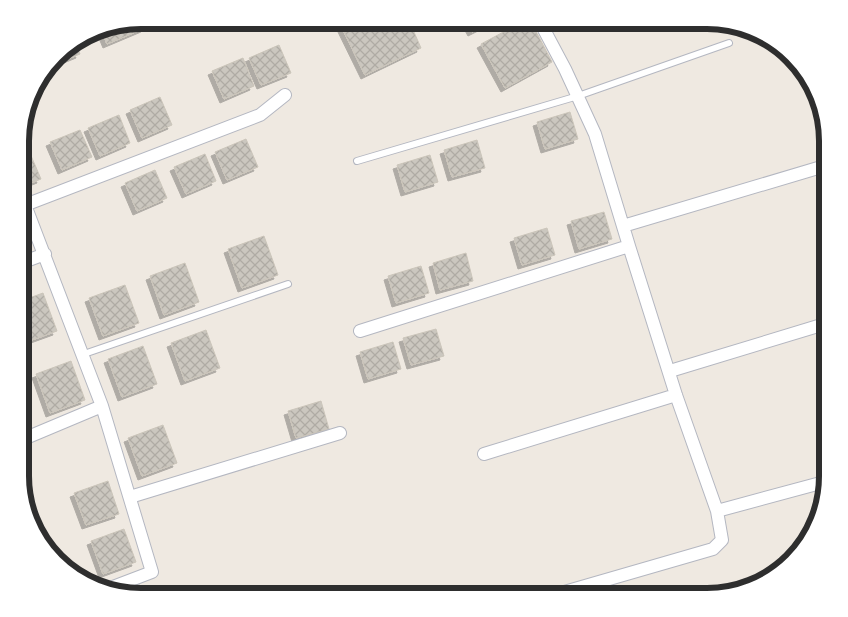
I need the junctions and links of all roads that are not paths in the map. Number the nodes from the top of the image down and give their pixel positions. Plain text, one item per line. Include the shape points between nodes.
1 (544, 29) edge
2 (730, 43) dead end
3 (285, 96) dead end
4 (578, 96) junction
5 (357, 162) dead end
6 (819, 168) edge
7 (29, 204) edge
8 (29, 219) edge
9 (623, 226) junction
10 (629, 246) junction
11 (45, 254) junction
12 (29, 260) edge
13 (288, 284) dead end
14 (819, 325) edge
15 (360, 331) dead end
16 (84, 354) junction
17 (670, 371) junction
18 (676, 395) junction
19 (102, 406) junction
20 (340, 433) dead end
21 (29, 437) edge
22 (484, 454) dead end
23 (819, 483) edge
24 (130, 497) junction
25 (717, 511) junction
26 (117, 585) edge
27 (578, 588) edge

1 - 4 street
2 - 4 lane
3 - 7 street via 260,115
4 - 5 lane
4 - 9 street via 595,134
6 - 9 street
8 - 11 street
9 - 10 street
10 - 15 street
10 - 17 street
11 - 12 street
11 - 16 street
13 - 16 lane
14 - 17 street
16 - 19 street
17 - 18 street
18 - 22 street
18 - 25 street
19 - 21 street
19 - 24 street
20 - 24 street
23 - 25 street
24 - 26 street via 152,572
25 - 27 street via 722,540 713,549

